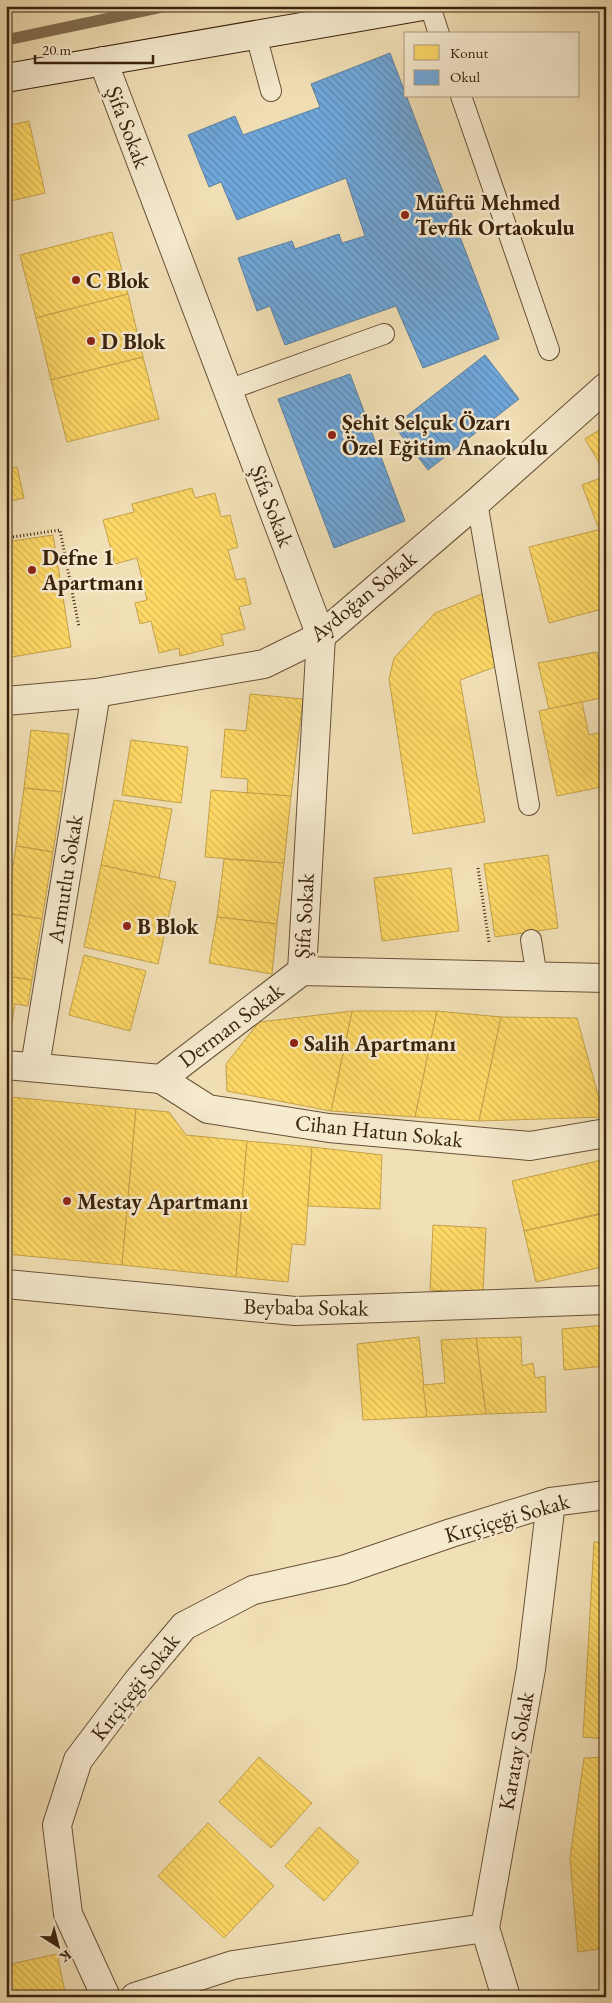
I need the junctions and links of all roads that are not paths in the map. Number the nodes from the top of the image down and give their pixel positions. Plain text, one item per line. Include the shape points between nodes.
1 (423, 6) edge
2 (430, 6) edge
3 (439, 32) edge
4 (256, 35) junction
5 (104, 61) junction
6 (6, 78) edge
7 (271, 91) dead end
8 (462, 98) edge
9 (384, 334) dead end
10 (549, 350) dead end
11 (606, 387) edge
12 (228, 390) junction
13 (477, 502) junction
14 (321, 636) junction
15 (96, 693) junction
16 (6, 701) edge
17 (529, 805) dead end
18 (531, 940) dead end
19 (302, 971) junction
20 (537, 977) junction
21 (606, 978) edge
22 (6, 1065) edge
23 (35, 1066) junction
24 (160, 1079) junction
25 (606, 1132) edge
26 (6, 1284) edge
27 (606, 1300) edge
28 (606, 1495) edge
29 (551, 1502) junction
30 (485, 1928) junction
31 (508, 1995) edge
32 (106, 1997) edge
33 (135, 1997) edge

1 - 4 street
2 - 3 lane
4 - 5 street
4 - 7 lane
5 - 6 street
5 - 12 street, Şifa Sokak
8 - 10 lane
9 - 12 lane
11 - 13 street, Aydoğan Sokak
12 - 14 street, Şifa Sokak
13 - 14 street, Aydoğan Sokak
13 - 17 lane
14 - 15 street, Aydoğan Sokak via 264,664
14 - 19 street, Şifa Sokak
15 - 16 street, Aydoğan Sokak
15 - 23 street, Armutlu Sokak
18 - 20 lane
19 - 20 street, Derman Sokak
19 - 24 street, Derman Sokak
20 - 21 street, Derman Sokak
22 - 23 street, Derman Sokak
23 - 24 street, Derman Sokak
24 - 25 street, Cihan Hatun Sokak via 208,1109 329,1128 530,1146
26 - 27 street, Beybaba Sokak via 295,1311
28 - 29 street, Kırçiçeği Sokak
29 - 30 street, Karatay Sokak via 530,1669
29 - 32 street, Kırçiçeği Sokak via 343,1570 253,1590 184,1626 78,1760 57,1825 68,1914
30 - 31 street, Karatay Sokak
30 - 33 street via 233,1965

